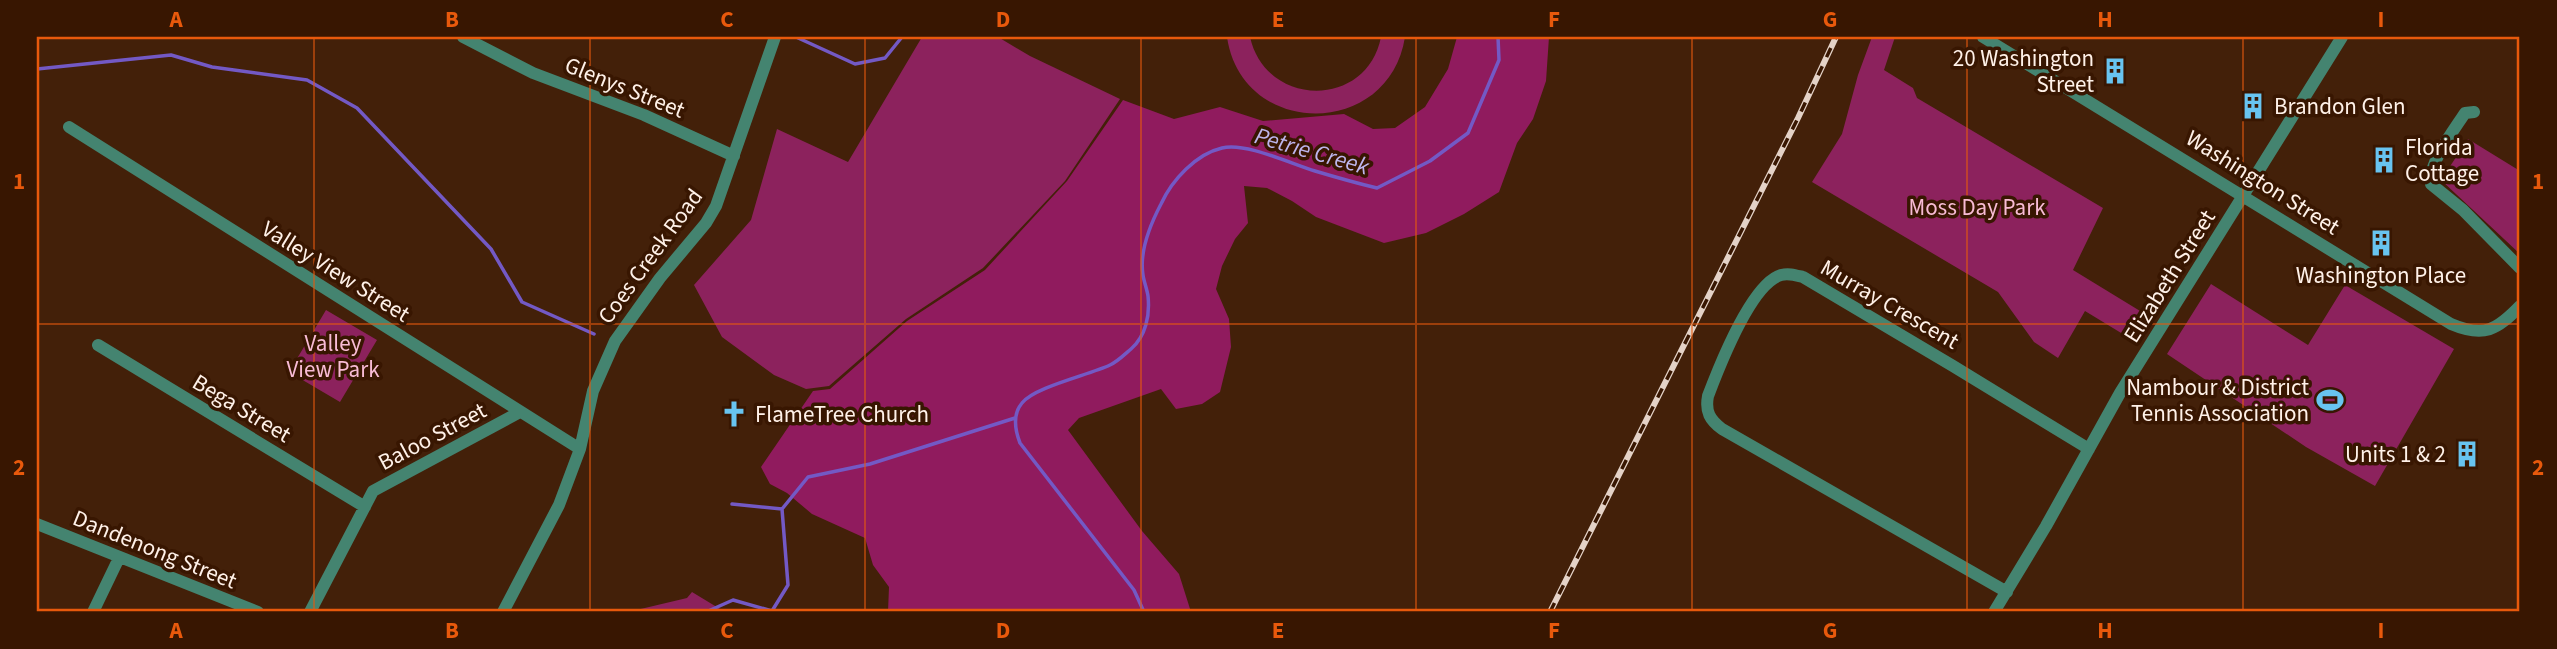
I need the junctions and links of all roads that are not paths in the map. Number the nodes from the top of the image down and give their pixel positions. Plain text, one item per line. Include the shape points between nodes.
1 (463, 37) edge
2 (775, 37) edge
3 (1983, 37) edge
4 (2342, 37) edge
5 (2474, 111) dead end
6 (69, 127) dead end
7 (734, 156) junction
8 (2244, 195) junction
9 (2520, 268) edge
10 (2520, 306) edge
11 (98, 345) dead end
12 (520, 412) junction
13 (580, 449) junction
14 (2089, 449) junction
15 (365, 507) junction
16 (37, 524) edge
17 (119, 558) junction
18 (2007, 592) junction
19 (93, 612) edge
20 (258, 612) edge
21 (310, 612) edge
22 (503, 612) edge
23 (1994, 612) edge

1 - 7 street, Glenys Street via 533,73
2 - 7 street, Coes Creek Road
3 - 8 street, Washington Street
4 - 8 street, Elizabeth Street
5 - 9 street via 2465,114 2439,155 2431,184
6 - 12 street, Valley View Street
7 - 13 street, Coes Creek Road via 706,223 615,341 593,391
8 - 10 street, Washington Street via 2451,324 2481,332 2495,328
8 - 14 street, Elizabeth Street
11 - 15 street, Bega Street
12 - 13 street, Valley View Street
12 - 15 street, Baloo Street via 373,491
13 - 22 street, Coes Creek Road via 556,512
14 - 18 street, Elizabeth Street
14 - 18 street, Murray Crescent via 1803,277 1791,274 1773,280 1742,320 1708,396 1706,406 1713,422
15 - 21 street, Baloo Street
16 - 17 street, Dandenong Street
17 - 19 street
17 - 20 street, Dandenong Street
18 - 23 street, Elizabeth Street

